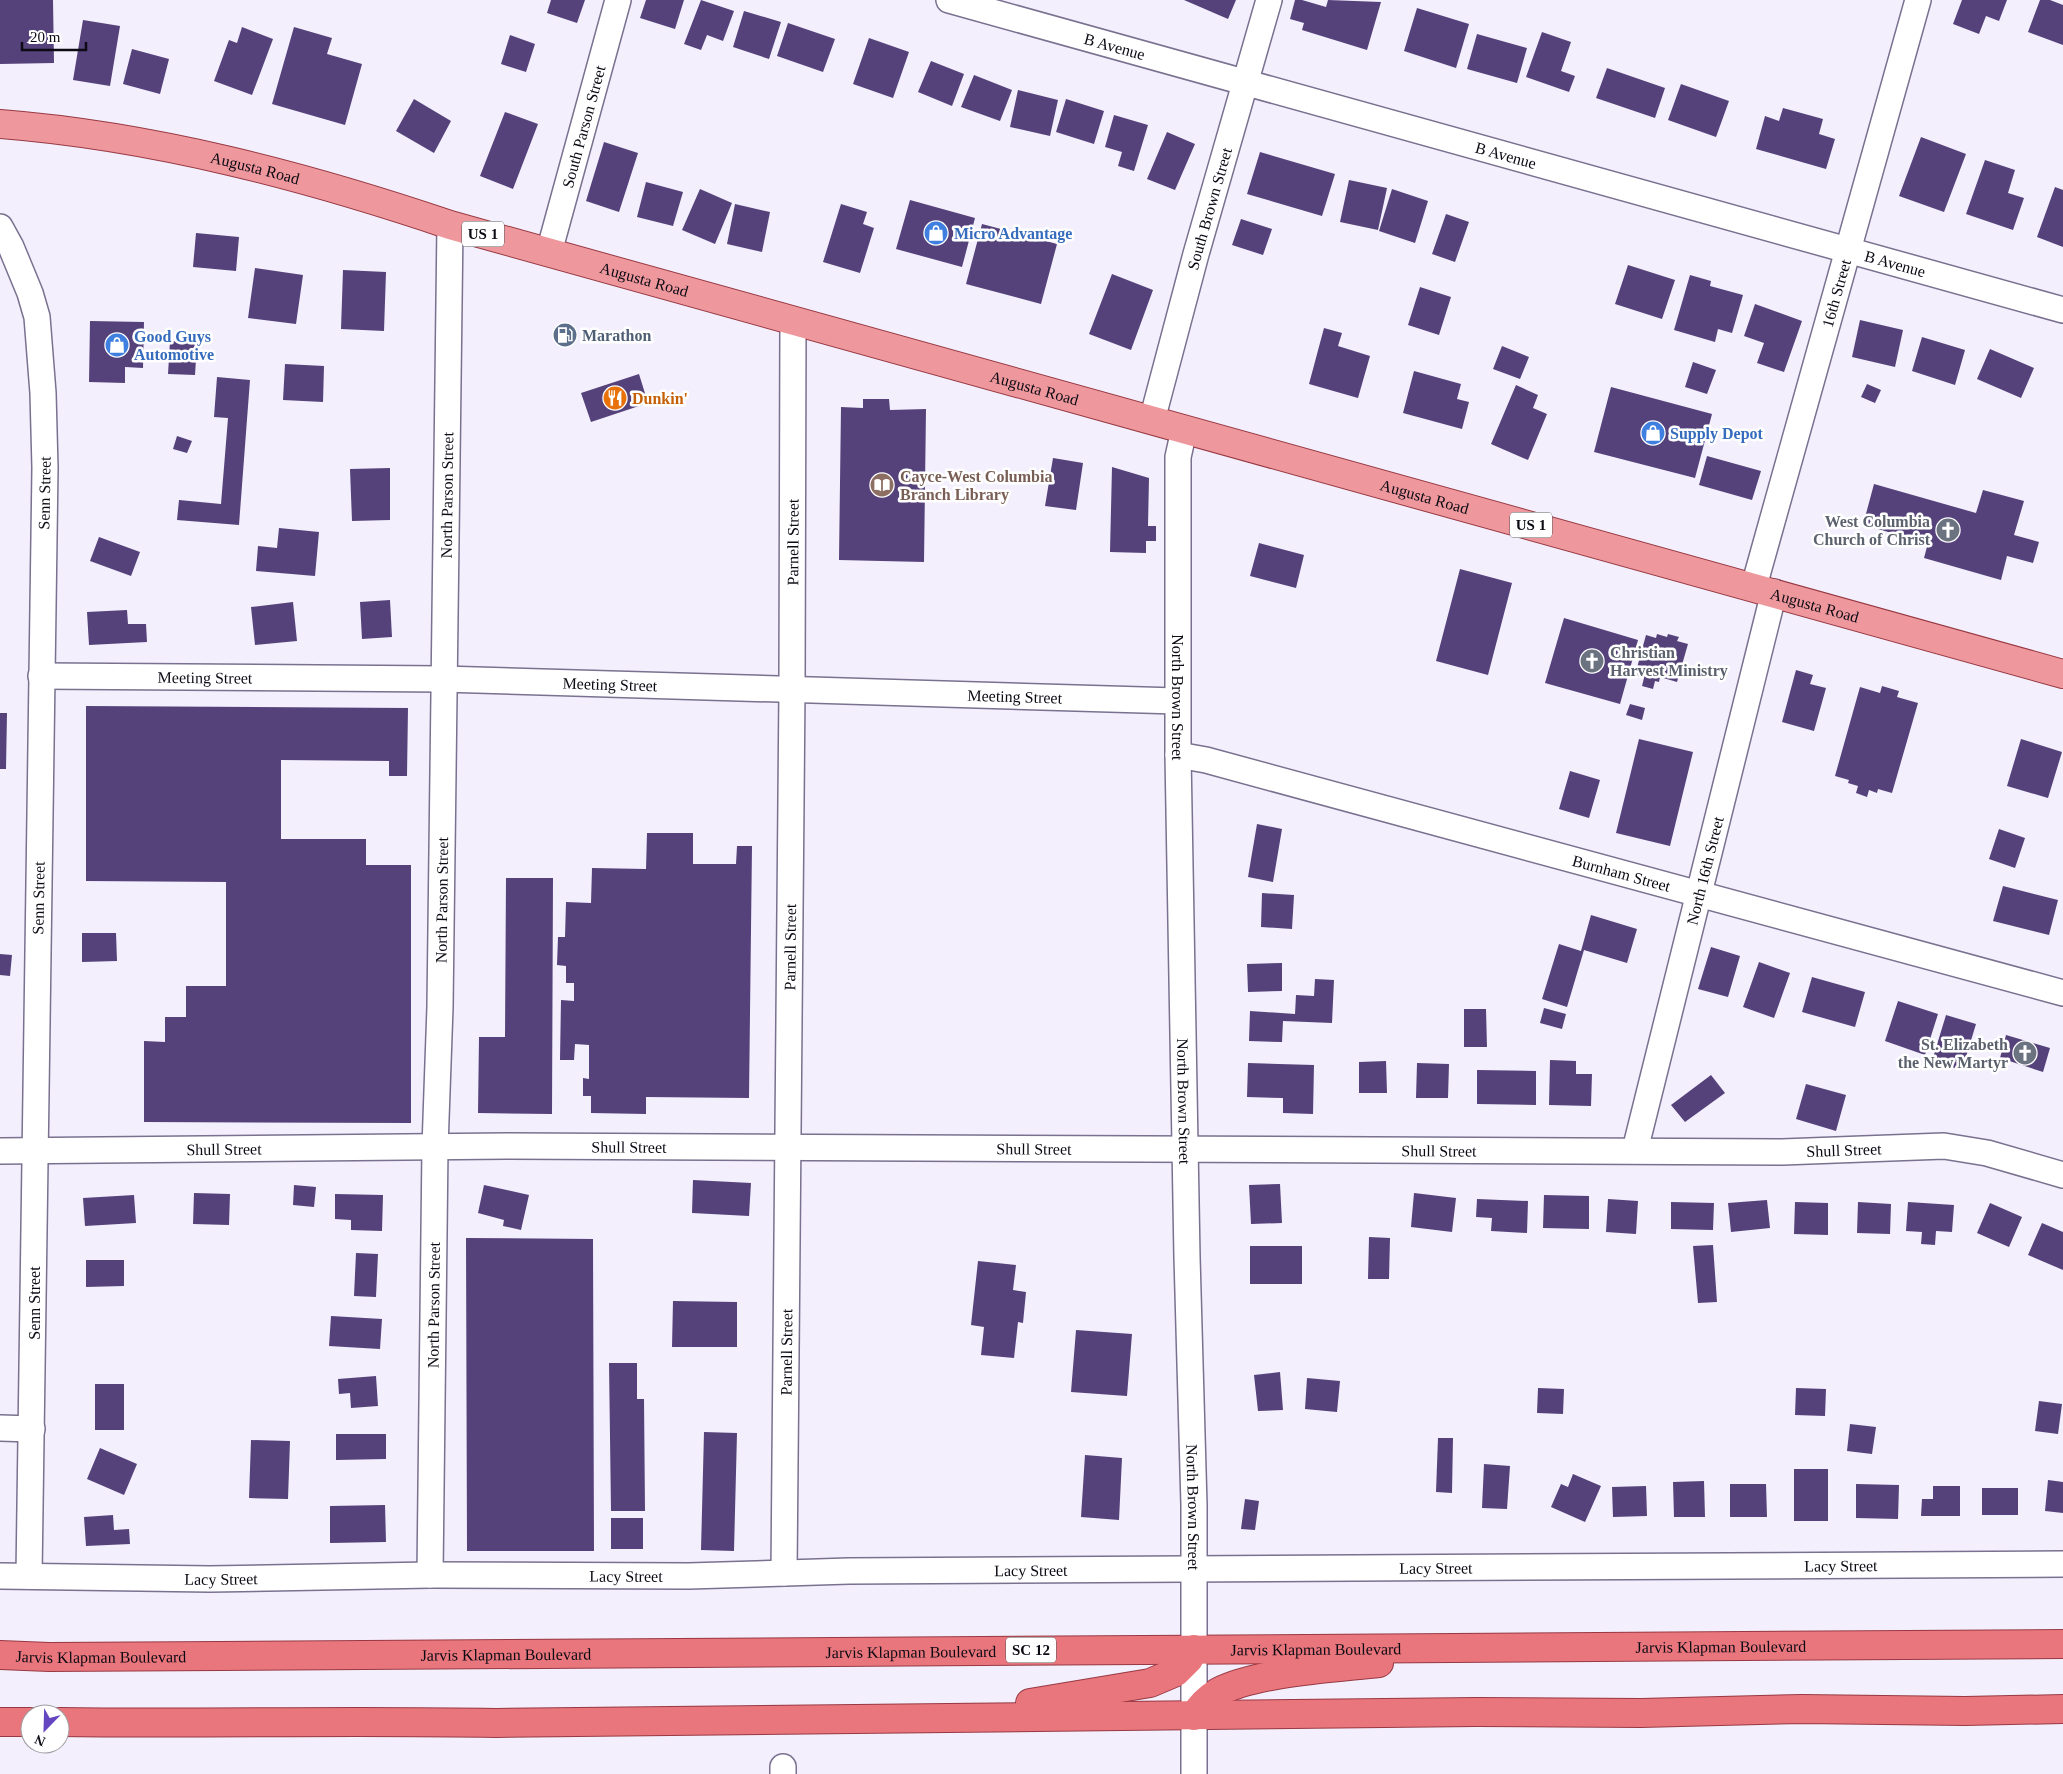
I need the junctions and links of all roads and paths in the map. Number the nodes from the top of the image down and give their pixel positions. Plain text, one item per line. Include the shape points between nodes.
1 (618, 0) edge
2 (949, 0) edge
3 (1269, 0) edge
4 (1918, 0) edge
5 (1247, 82) junction
6 (0, 124) edge
7 (450, 225) junction
8 (0, 227) edge
9 (1848, 251) junction
10 (549, 252) junction
11 (2063, 310) edge
12 (793, 320) junction
13 (1152, 420) junction
14 (1184, 430) junction
15 (1764, 589) junction
16 (2063, 674) edge
17 (41, 676) junction
18 (444, 680) junction
19 (792, 689) junction
20 (1178, 701) junction
21 (1178, 755) junction
22 (1699, 893) junction
23 (2063, 993) edge
24 (436, 1147) junction
25 (787, 1147) junction
26 (1186, 1148) junction
27 (1635, 1150) junction
28 (0, 1151) edge
29 (35, 1151) junction
30 (2063, 1175) edge
31 (0, 1428) edge
32 (32, 1429) junction
33 (2063, 1564) edge
34 (1194, 1569) junction
35 (784, 1573) junction
36 (430, 1575) junction
37 (0, 1576) edge
38 (29, 1576) junction
39 (2063, 1644) edge
40 (1510, 1647) junction
41 (1194, 1649) junction
42 (0, 1655) edge
43 (2063, 1709) edge
44 (1194, 1716) junction
45 (927, 1718) junction
46 (0, 1722) edge
47 (20, 1722) edge
48 (70, 1722) edge
49 (1194, 1774) edge

1 - 10 street, South Parson Street
2 - 5 street, B Avenue
3 - 5 street, South Brown Street
4 - 9 street, 16th Street
5 - 9 street, B Avenue
5 - 13 street, South Brown Street via 1196,254
6 - 7 main road, Augusta Road / US 1 via 58,128 169,148 347,193
7 - 10 main road, Augusta Road / US 1
7 - 18 street, North Parson Street
8 - 17 street, Senn Street via 30,293 37,317 45,468
9 - 11 street, B Avenue
9 - 15 street, 16th Street
10 - 12 main road, Augusta Road / US 1
12 - 13 main road, Augusta Road / US 1
12 - 19 street, Parnell Street
13 - 14 main road, Augusta Road / US 1
14 - 15 main road, Augusta Road / US 1
14 - 20 street, North Brown Street via 1178,457
15 - 16 main road, Augusta Road / US 1
15 - 22 street, North 16th Street
17 - 18 street, Meeting Street
17 - 29 street, Senn Street
18 - 19 street, Meeting Street
18 - 24 street, North Parson Street
19 - 20 street, Meeting Street
19 - 25 street, Parnell Street
20 - 21 street, North Brown Street
21 - 22 street, Burnham Street
21 - 26 street, North Brown Street
22 - 23 street, Burnham Street
22 - 27 street, North 16th Street
24 - 25 street, Shull Street
24 - 29 street, Shull Street
24 - 36 street, North Parson Street
25 - 26 street, Shull Street
25 - 35 street, Parnell Street
26 - 27 street, Shull Street
26 - 34 street, North Brown Street
27 - 30 street, Shull Street via 1782,1152 1944,1146 1987,1153
28 - 29 street, Shull Street
29 - 32 street, Senn Street
31 - 32 street
32 - 38 street, Senn Street
33 - 34 street, Lacy Street
34 - 35 street, Lacy Street
34 - 41 street, North Brown Street
35 - 36 street, Lacy Street
36 - 38 street, Lacy Street via 210,1579
37 - 38 street, Lacy Street
39 - 40 highway, Jarvis Klapman Boulevard / SC 12
40 - 41 highway, Jarvis Klapman Boulevard / SC 12
40 - 44 highway via 1300,1673 1239,1684 1216,1693 1199,1707
41 - 42 highway, Jarvis Klapman Boulevard / SC 12
41 - 44 street, North Brown Street
41 - 45 highway via 1176,1672 1150,1683
43 - 44 highway
44 - 45 highway
44 - 49 street, North Brown Street
45 - 48 highway via 496,1723
46 - 47 highway

